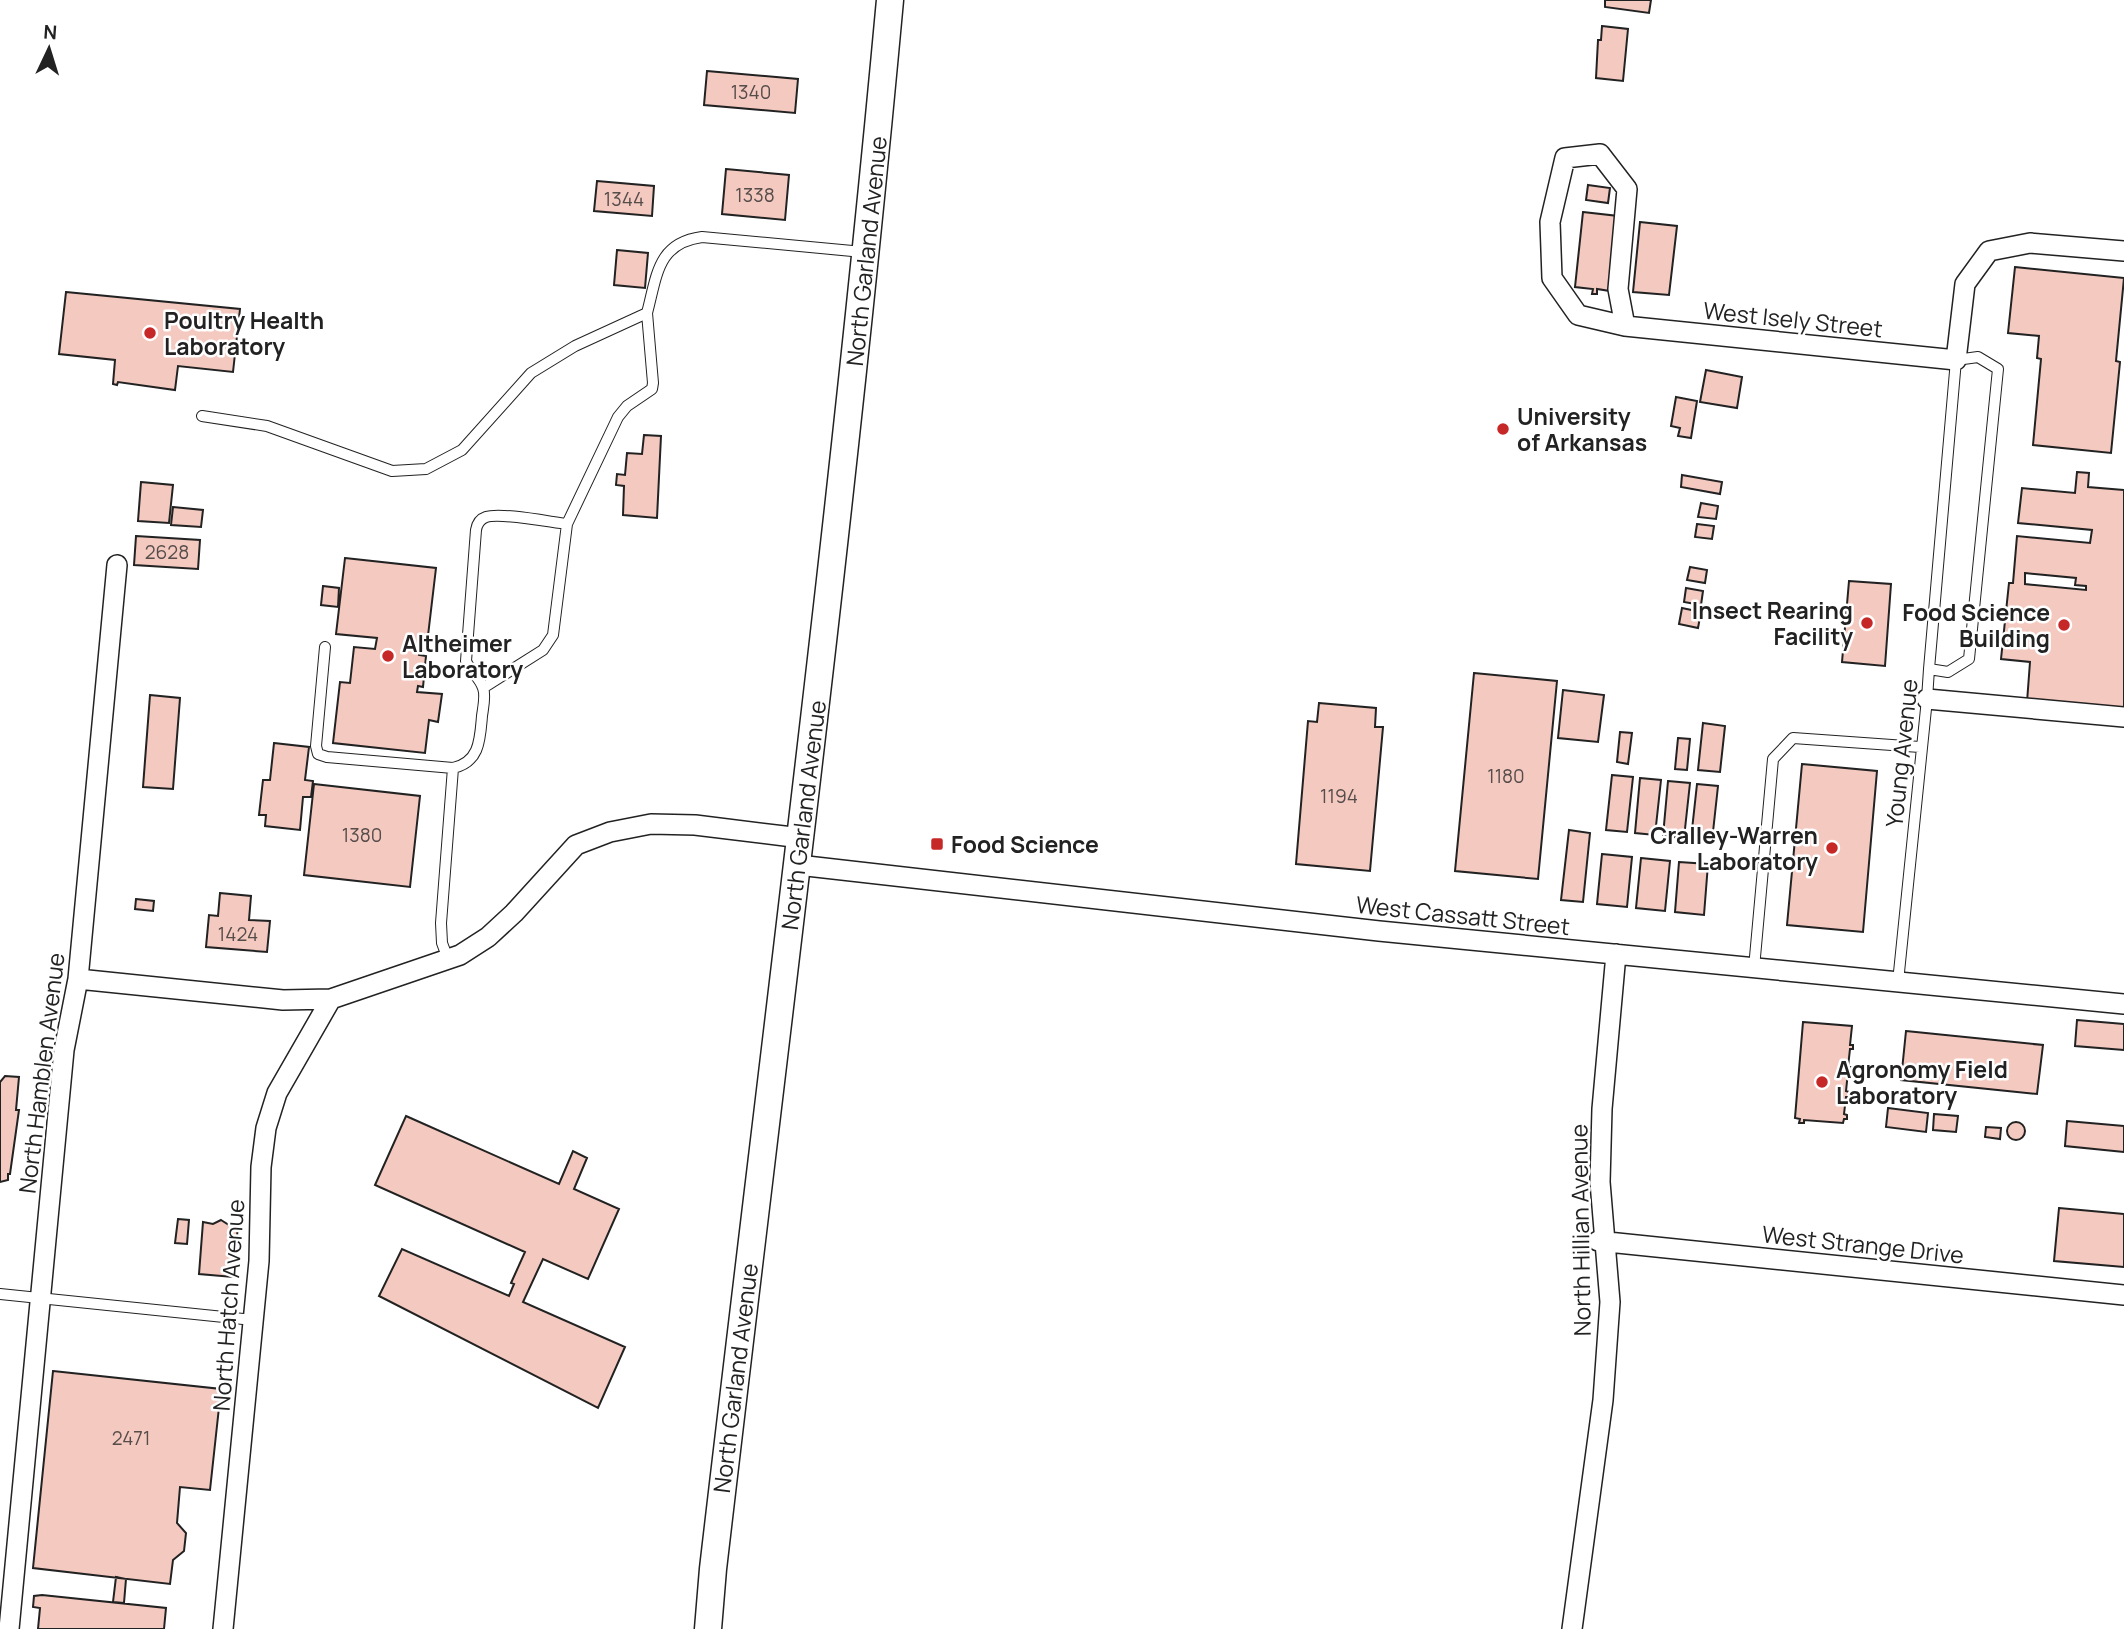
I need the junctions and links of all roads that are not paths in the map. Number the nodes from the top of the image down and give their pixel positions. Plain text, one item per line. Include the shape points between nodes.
1 (890, 0) edge
2 (2124, 251) edge
3 (867, 253) junction
4 (647, 313) junction
5 (1625, 326) junction
6 (1956, 360) junction
7 (202, 416) dead end
8 (567, 524) junction
9 (117, 565) dead end
10 (325, 647) dead end
11 (1929, 669) junction
12 (483, 688) junction
13 (1927, 699) junction
14 (2124, 717) edge
15 (1920, 747) junction
16 (453, 768) junction
17 (801, 838) junction
18 (798, 865) junction
19 (1616, 954) junction
20 (448, 960) junction
21 (1754, 968) junction
22 (79, 979) junction
23 (1898, 982) junction
24 (331, 999) junction
25 (2124, 1004) edge
26 (1601, 1242) junction
27 (0, 1294) edge
28 (2124, 1295) edge
29 (40, 1298) junction
30 (253, 1320) junction
31 (9, 1629) edge
32 (223, 1629) edge
33 (708, 1629) edge
34 (1572, 1629) edge

1 - 3 main road, North Garland Avenue
2 - 6 street via 2030,243 1989,251 1965,284
3 - 4 lane via 685,239 673,246 662,262
3 - 17 main road, North Garland Avenue
4 - 7 lane via 575,346 531,373 462,450 426,469 392,471 267,426
4 - 8 lane via 652,389 618,417
5 - 5 street, West Isely Street via 1578,316 1552,278 1550,222 1565,158 1600,154 1627,189 1618,289
5 - 6 street, West Isely Street
6 - 11 lane, Young Avenue
6 - 11 lane via 1978,357 1998,369 1969,659 1948,672
8 - 12 lane via 550,643
8 - 12 lane via 500,516 486,516 478,522 466,660
9 - 22 street, North Hamblen Avenue
10 - 16 lane via 318,754
11 - 13 lane, Young Avenue
12 - 16 lane via 478,748 470,762
13 - 14 street
13 - 15 lane, Young Avenue
15 - 21 lane via 1793,737 1773,759
15 - 23 lane, Young Avenue
16 - 20 lane via 441,923
17 - 18 main road, North Garland Avenue
17 - 20 street via 695,825 651,824 610,832 576,845 514,914 488,937
18 - 19 street, West Cassatt Street
18 - 33 main road, North Garland Avenue
19 - 21 street, West Cassatt Street
19 - 26 street, North Hillian Avenue via 1602,1109
20 - 24 street
21 - 23 street, West Cassatt Street
22 - 24 street via 283,1000
22 - 29 street, North Hamblen Avenue via 64,1050
23 - 25 street, West Cassatt Street
24 - 30 street, North Hatch Avenue via 277,1093 266,1128
26 - 28 street, West Strange Drive
26 - 34 street, North Hillian Avenue via 1610,1302 1603,1401
27 - 29 lane
29 - 30 lane
29 - 31 street, North Hamblen Avenue
30 - 32 street, North Hatch Avenue

